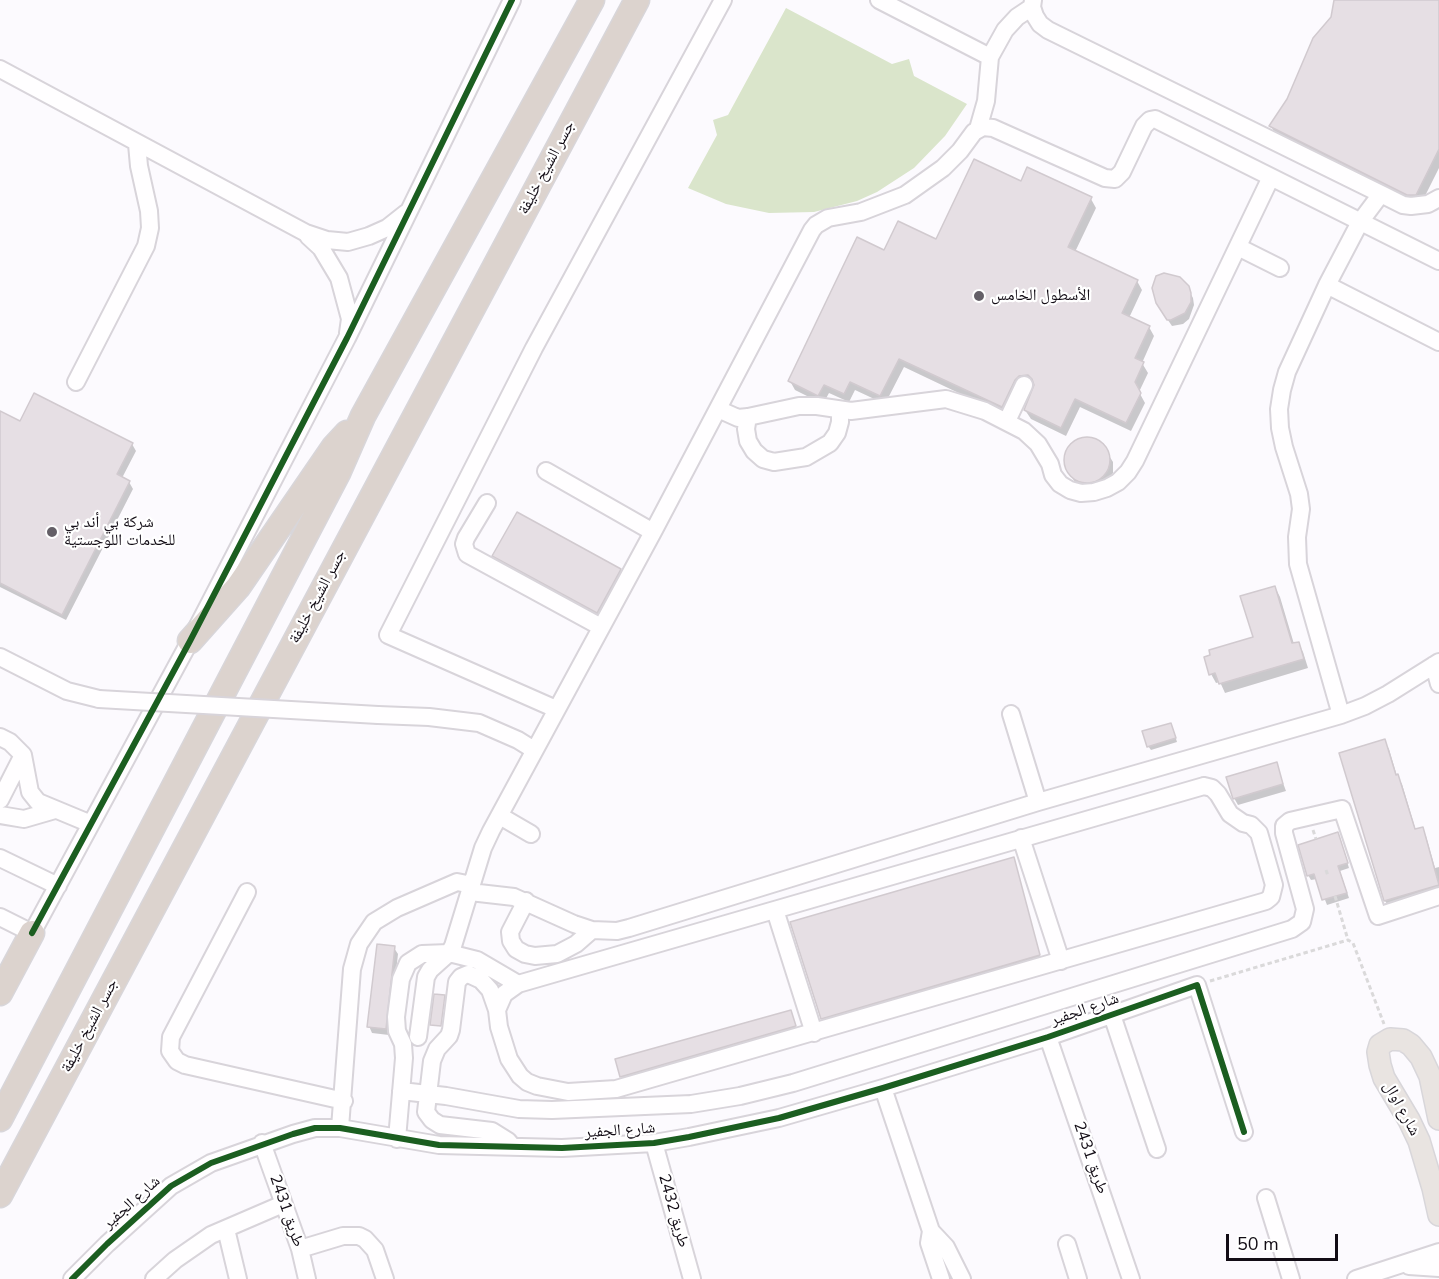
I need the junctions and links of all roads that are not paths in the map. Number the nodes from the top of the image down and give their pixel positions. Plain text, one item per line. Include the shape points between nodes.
1 (512, 0) edge
2 (592, 0) edge
3 (637, 0) edge
4 (723, 0) edge
5 (879, 0) edge
6 (1033, 3) edge
7 (990, 57) junction
8 (0, 69) edge
9 (978, 129) junction
10 (137, 144) junction
11 (1271, 177) junction
12 (1381, 194) junction
13 (1438, 200) edge
14 (411, 208) junction
15 (1360, 222) junction
16 (306, 233) junction
17 (1238, 247) junction
18 (1439, 261) edge
19 (1280, 268) dead end
20 (1327, 285) junction
21 (347, 338) junction
22 (1439, 342) edge
23 (76, 382) dead end
24 (1024, 385) dead end
25 (718, 409) junction
26 (840, 410) junction
27 (363, 416) junction
28 (748, 417) junction
29 (1007, 421) junction
30 (546, 471) dead end
31 (487, 503) dead end
32 (653, 532) junction
33 (601, 627) junction
34 (190, 641) junction
35 (0, 657) edge
36 (1436, 664) edge
37 (1439, 684) edge
38 (556, 709) junction
39 (1011, 714) dead end
40 (1341, 715) junction
41 (0, 737) edge
42 (534, 750) junction
43 (23, 755) junction
44 (0, 800) edge
45 (1038, 802) junction
46 (56, 810) junction
47 (0, 815) edge
48 (500, 816) junction
49 (91, 824) junction
50 (531, 834) dead end
51 (1021, 838) junction
52 (0, 858) edge
53 (51, 883) junction
54 (471, 888) junction
55 (247, 892) dead end
56 (1439, 896) edge
57 (526, 901) junction
58 (775, 910) junction
59 (0, 917) edge
60 (592, 930) junction
61 (32, 933) junction
62 (449, 953) junction
63 (1061, 961) junction
64 (461, 977) junction
65 (518, 984) junction
66 (0, 993) edge
67 (497, 1010) junction
68 (1112, 1015) junction
69 (814, 1033) junction
70 (418, 1037) junction
71 (1048, 1037) junction
72 (400, 1038) junction
73 (440, 1045) junction
74 (883, 1088) junction
75 (401, 1091) junction
76 (428, 1094) junction
77 (344, 1101) junction
78 (0, 1119) edge
79 (1439, 1119) edge
80 (340, 1128) junction
81 (1244, 1132) dead end
82 (398, 1139) junction
83 (262, 1143) junction
84 (654, 1143) junction
85 (513, 1147) junction
86 (1157, 1149) dead end
87 (0, 1195) edge
88 (1266, 1198) dead end
89 (283, 1204) junction
90 (1439, 1215) edge
91 (226, 1229) junction
92 (931, 1231) junction
93 (1067, 1244) dead end
94 (300, 1249) junction
95 (1439, 1252) edge
96 (1396, 1267) junction
97 (1439, 1268) edge
98 (72, 1279) edge
99 (154, 1279) edge
100 (238, 1279) edge
101 (307, 1279) edge
102 (385, 1279) edge
103 (692, 1279) edge
104 (941, 1279) edge
105 (962, 1279) edge
106 (1078, 1279) edge
107 (1131, 1279) edge
108 (1291, 1279) edge
109 (1356, 1279) edge

1 - 14 street
2 - 27 highway
3 - 87 highway, جسر الشيخ خليفة
4 - 38 street via 534,348 388,635
5 - 7 street
6 - 7 street via 1005,30
6 - 12 street via 1035,16 1048,30
7 - 9 street via 986,101
8 - 10 street
9 - 11 street via 988,126 1110,179 1122,172 1144,126 1155,119
9 - 25 street via 944,168 905,195 816,225
10 - 16 street
10 - 23 street via 149,211 146,246
11 - 15 street
11 - 17 street
12 - 13 street via 1411,206
12 - 15 street
14 - 16 street via 387,228 348,242
14 - 21 street
15 - 18 street
15 - 20 street
16 - 21 street via 321,248 339,278 350,319
17 - 19 street
17 - 29 street via 1135,461 1118,482 1094,492 1070,490 1053,475 1038,444
20 - 22 street
20 - 40 street via 1287,372 1279,409 1284,447 1301,509 1298,564
21 - 34 street
24 - 29 street
25 - 28 street via 738,418
25 - 32 street
26 - 28 street via 799,406
26 - 28 street via 837,433 830,443 806,457 774,462 763,459 751,446 746,429
26 - 29 street via 946,399
27 - 34 highway via 334,447 238,587
27 - 78 highway via 338,473
30 - 32 street
31 - 33 street via 464,544 467,554
32 - 33 street
33 - 38 street
34 - 49 street
35 - 42 street, bridge via 67,691 99,699 429,717 479,723
36 - 37 street
36 - 40 street via 1388,694
38 - 42 street
39 - 45 street
40 - 45 street
41 - 43 street
42 - 48 street
43 - 44 street
43 - 46 street via 30,792 38,802
45 - 60 street via 629,928
46 - 47 street via 24,819
46 - 49 street
48 - 50 street
48 - 54 street via 483,848
49 - 53 street
51 - 58 street
51 - 63 street
51 - 63 street via 1204,786 1218,794 1230,814 1259,834 1274,885 1266,901
52 - 53 street
53 - 61 street
54 - 57 street
54 - 62 street
54 - 77 street via 457,882 397,908 374,922 359,944 352,969
55 - 77 street via 171,1037 170,1051 185,1065
56 - 76 street via 1378,916 1342,809 1290,821 1284,826 1305,909 1302,922 1292,929 793,1083 723,1099 536,1110
57 - 60 street
57 - 60 street via 510,932 516,949 525,954 557,954
58 - 65 street
58 - 69 street
59 - 61 street
61 - 66 highway
62 - 64 street
62 - 65 street via 477,960
62 - 70 street via 426,977
62 - 72 street via 422,954 403,971 396,1017
63 - 69 street
64 - 67 street via 473,975 486,985
64 - 73 street via 455,989 451,1029
65 - 67 street via 504,994
67 - 69 street via 513,1068 527,1082 568,1092 632,1086
68 - 71 street, شارع الجفير
68 - 81 street, شارع الجفير via 1197,985
68 - 86 street
70 - 72 street
70 - 73 street
71 - 74 street, شارع الجفير
71 - 107 street, طريق 2431
72 - 75 street via 404,1051
73 - 76 street via 432,1061
74 - 84 street, شارع الجفير via 759,1123
74 - 92 street
75 - 76 street
75 - 82 street
76 - 85 street via 426,1112 440,1125 492,1131
77 - 80 street
79 - 90 main road, شارع اوال via 1430,1076 1421,1057 1403,1040 1390,1039 1380,1045 1385,1082 1419,1141
80 - 82 street, شارع الجفير
80 - 83 street, شارع الجفير via 315,1128
82 - 85 street, شارع الجفير via 439,1145
83 - 89 street, طريق 2431
83 - 98 street, شارع الجفير via 211,1163 171,1186
84 - 85 street, شارع الجفير
84 - 103 street, طريق 2432
88 - 108 street
89 - 91 street
89 - 94 street, طريق 2431
91 - 99 street via 197,1244
91 - 100 street
92 - 104 street via 929,1243
92 - 105 street via 946,1247
93 - 106 street
94 - 101 street, طريق 2431
94 - 102 street via 343,1236 359,1236 375,1250
95 - 96 street
96 - 97 street
96 - 109 street

